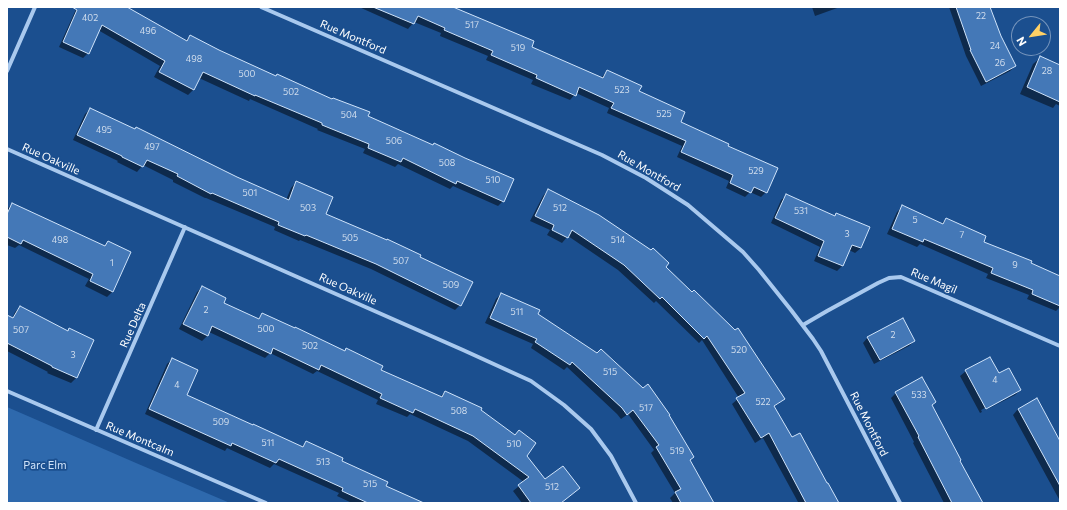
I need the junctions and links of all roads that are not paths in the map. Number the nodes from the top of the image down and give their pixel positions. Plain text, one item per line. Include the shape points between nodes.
1 (35, 7) edge
2 (261, 7) edge
3 (7, 70) edge
4 (7, 150) edge
5 (185, 228) junction
6 (803, 326) junction
7 (1060, 346) edge
8 (7, 391) edge
9 (96, 430) junction
10 (266, 503) edge
11 (636, 503) edge
12 (900, 503) edge

1 - 3 street
2 - 6 street, Rue Montford via 602,155 646,178 688,205 743,252
4 - 5 street, Rue Oakville
5 - 9 street, Rue Delta
5 - 11 street, Rue Oakville via 531,380 592,429 611,456
6 - 7 street, Rue Magil via 878,283 889,278 901,277
6 - 12 street, Rue Montford via 821,351
8 - 9 street, Rue Montcalm
9 - 10 street, Rue Montcalm

